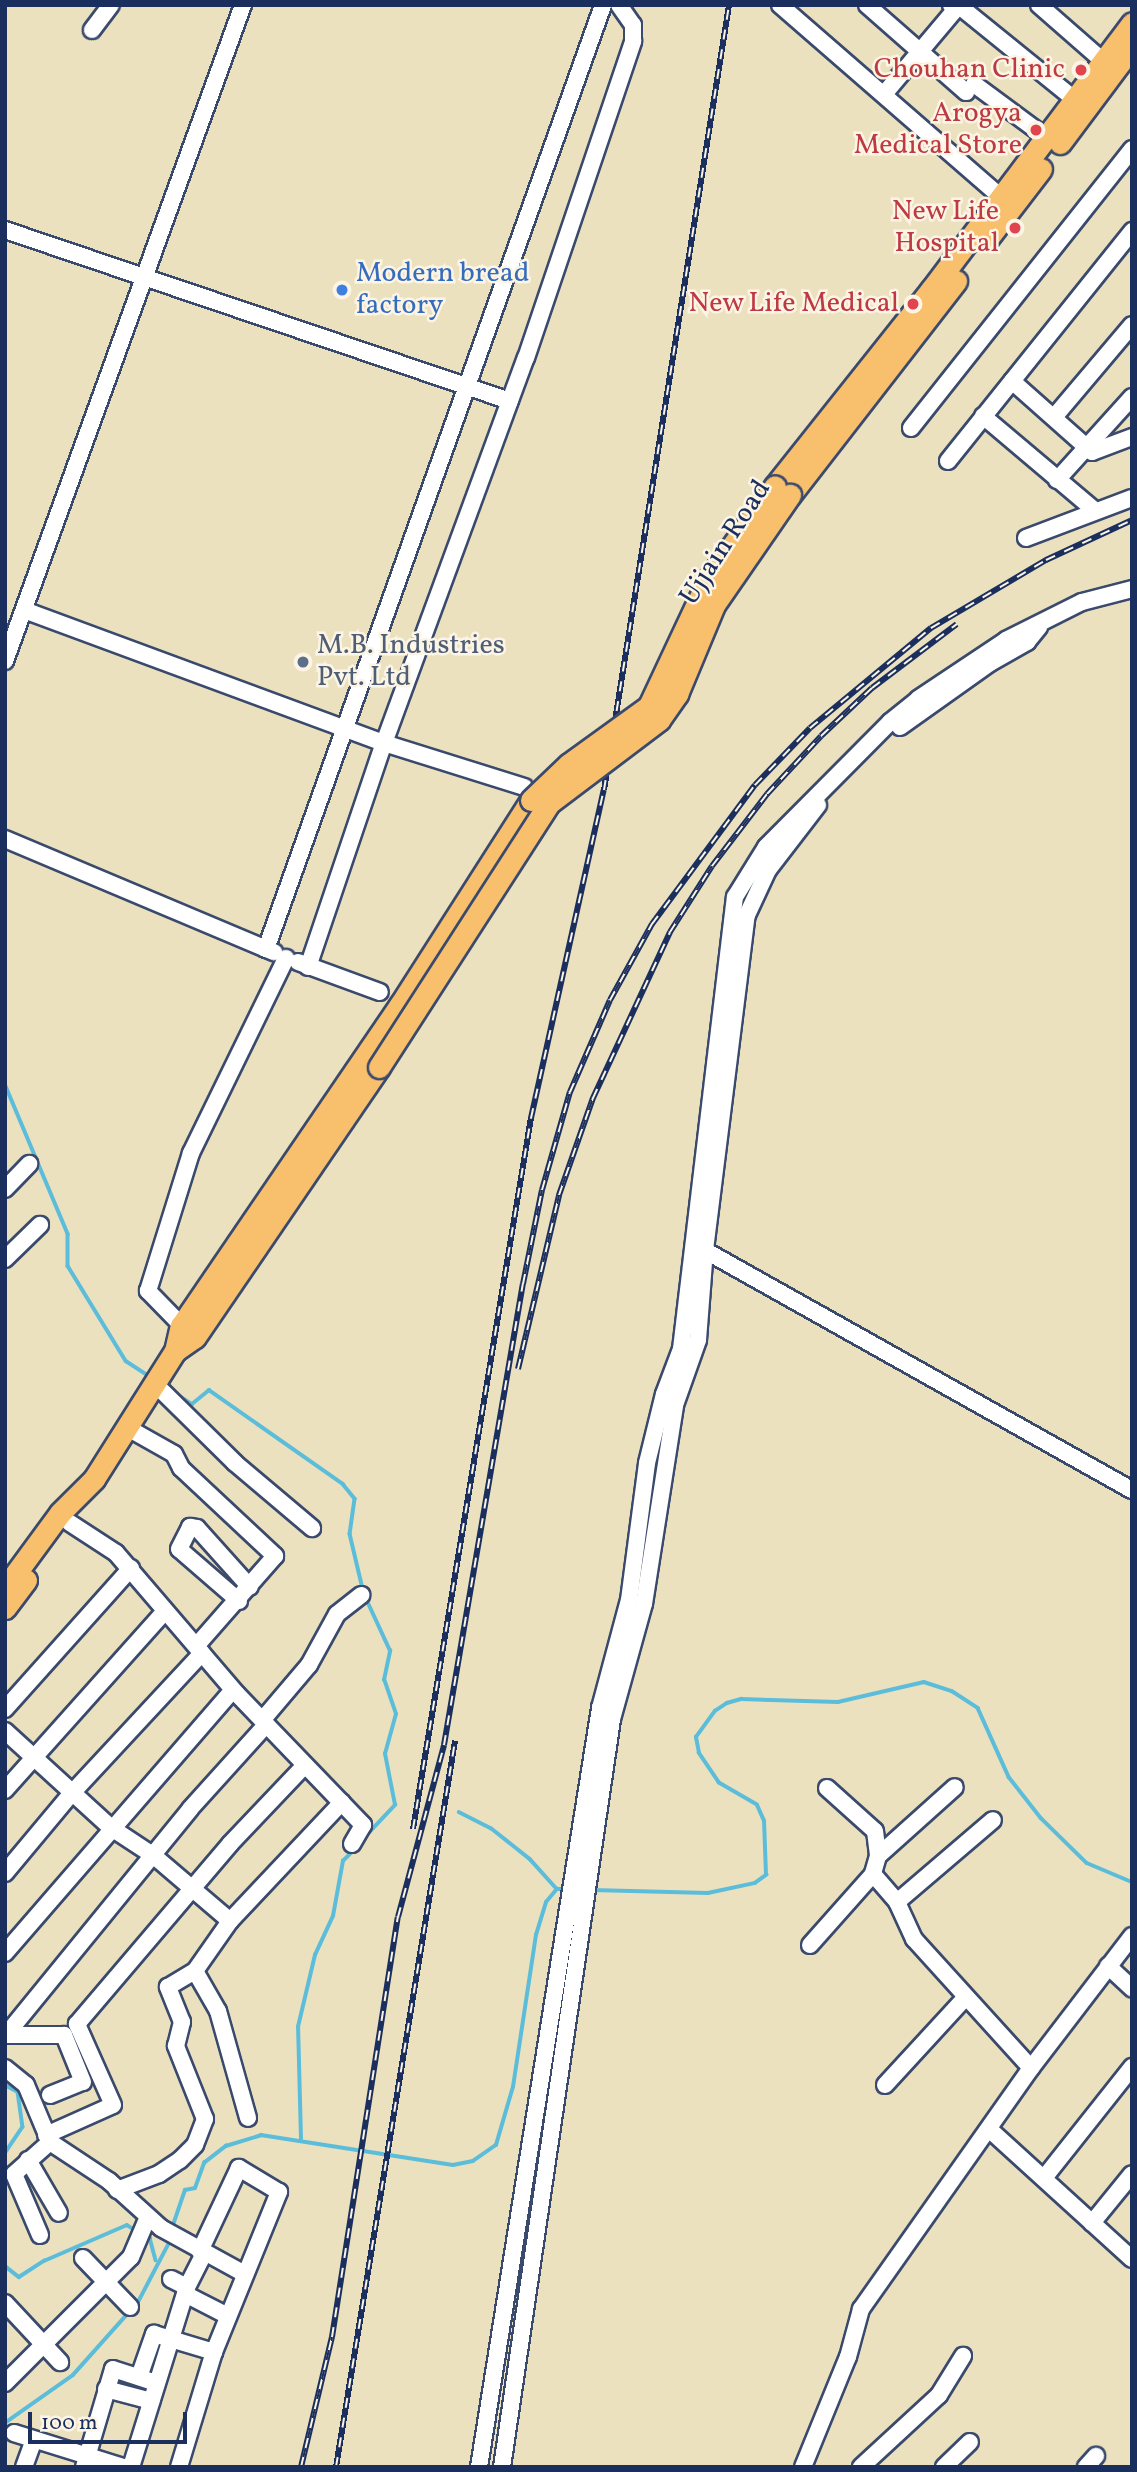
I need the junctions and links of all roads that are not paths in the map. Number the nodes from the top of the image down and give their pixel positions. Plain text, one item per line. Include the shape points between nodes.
1 (111, 5) edge
2 (243, 5) edge
3 (603, 5) edge
4 (619, 5) edge
5 (780, 5) edge
6 (867, 5) edge
7 (1039, 5) edge
8 (955, 6) edge
9 (1132, 23) edge
10 (92, 30) dead end
11 (1132, 47) edge
12 (920, 51) junction
13 (1103, 61) junction
14 (884, 93) junction
15 (1074, 99) junction
16 (1046, 137) junction
17 (1132, 149) edge
18 (1001, 197) junction
19 (5, 230) edge
20 (1132, 231) edge
21 (144, 280) junction
22 (1132, 325) edge
23 (906, 334) junction
24 (1012, 381) junction
25 (468, 386) junction
26 (1132, 397) edge
27 (510, 401) junction
28 (983, 416) junction
29 (1055, 416) junction
30 (911, 428) dead end
31 (1132, 437) edge
32 (1087, 447) junction
33 (948, 461) dead end
34 (1057, 480) junction
35 (783, 490) junction
36 (1132, 498) edge
37 (1093, 509) junction
38 (1026, 538) dead end
39 (1132, 589) edge
40 (24, 610) junction
41 (5, 661) edge
42 (345, 729) junction
43 (384, 743) junction
44 (524, 787) dead end
45 (5, 839) edge
46 (266, 949) junction
47 (286, 958) junction
48 (308, 967) junction
49 (380, 992) dead end
50 (29, 1164) dead end
51 (5, 1189) edge
52 (40, 1225) dead end
53 (698, 1247) junction
54 (5, 1259) edge
55 (194, 1323) junction
56 (154, 1382) junction
57 (126, 1427) junction
58 (1132, 1490) edge
59 (82, 1494) junction
60 (70, 1523) junction
61 (312, 1528) dead end
62 (131, 1569) junction
63 (250, 1587) junction
64 (5, 1588) edge
65 (361, 1595) dead end
66 (239, 1601) junction
67 (5, 1608) edge
68 (164, 1612) junction
69 (199, 1649) junction
70 (233, 1690) junction
71 (5, 1709) edge
72 (265, 1722) junction
73 (5, 1731) edge
74 (32, 1757) junction
75 (304, 1766) junction
76 (827, 1787) dead end
77 (955, 1787) dead end
78 (5, 1790) edge
79 (72, 1793) junction
80 (342, 1801) junction
81 (993, 1820) dead end
82 (110, 1827) junction
83 (352, 1844) dead end
84 (153, 1856) junction
85 (878, 1856) junction
86 (5, 1873) edge
87 (873, 1874) junction
88 (192, 1888) junction
89 (897, 1902) junction
90 (230, 1921) junction
91 (1132, 1936) edge
92 (810, 1945) dead end
93 (5, 1953) edge
94 (1108, 1966) junction
95 (195, 1971) junction
96 (1132, 1988) edge
97 (965, 1998) junction
98 (5, 2067) edge
99 (1132, 2067) edge
100 (1031, 2068) junction
101 (885, 2085) dead end
102 (50, 2095) dead end
103 (248, 2118) dead end
104 (989, 2129) junction
105 (48, 2138) junction
106 (28, 2160) junction
107 (1132, 2174) edge
108 (1044, 2178) junction
109 (117, 2190) junction
110 (59, 2213) dead end
111 (148, 2217) junction
112 (1092, 2223) junction
113 (40, 2235) dead end
114 (202, 2252) junction
115 (83, 2258) dead end
116 (1132, 2259) edge
117 (243, 2273) junction
118 (171, 2279) dead end
119 (108, 2282) junction
120 (186, 2290) junction
121 (130, 2308) dead end
122 (9, 2314) edge
123 (228, 2316) junction
124 (170, 2338) junction
125 (44, 2345) junction
126 (214, 2352) junction
127 (963, 2356) dead end
128 (60, 2362) dead end
129 (139, 2377) junction
130 (5, 2383) edge
131 (156, 2383) junction
132 (106, 2389) junction
133 (151, 2401) junction
134 (14, 2432) dead end
135 (34, 2440) junction
136 (970, 2442) dead end
137 (86, 2461) edge
138 (24, 2467) edge
139 (123, 2467) edge
140 (131, 2467) edge
141 (179, 2467) edge
142 (480, 2467) edge
143 (502, 2467) edge
144 (803, 2467) edge
145 (861, 2467) edge
146 (944, 2467) edge

1 - 10 street
2 - 21 street
3 - 25 street
4 - 27 street via 633,25 632,41
5 - 14 street
6 - 12 street
7 - 13 street
8 - 12 street
8 - 15 street
9 - 13 main road, Ujjain Road
11 - 23 main road, Ujjain Road
12 - 14 street
12 - 16 street
13 - 15 main road, Ujjain Road
14 - 18 street
15 - 16 main road, Ujjain Road
16 - 18 main road, Ujjain Road
17 - 30 street
18 - 23 main road, Ujjain Road
19 - 21 street
20 - 24 street
21 - 25 street
21 - 40 street
22 - 29 street
23 - 35 main road, Ujjain Road
23 - 35 main road, Ujjain Road via 876,357
24 - 28 street
24 - 29 street
25 - 27 street
25 - 42 street
26 - 32 street
27 - 43 street
28 - 33 street
28 - 34 street
29 - 32 street
31 - 32 street via 1092,452
32 - 34 street
34 - 37 street
35 - 55 main road, Ujjain Road, bridge via 714,605 677,694 659,720 550,803 379,1067
35 - 55 main road, bridge via 708,580 659,694 531,800
36 - 37 street
37 - 38 street
39 - 53 street via 1082,602 979,656 890,722 766,847 739,885 730,917
40 - 41 street
40 - 42 street
42 - 43 street
42 - 46 street
43 - 44 street
43 - 48 street
45 - 46 street
46 - 47 street
47 - 48 street
47 - 55 street via 191,1153 148,1291
48 - 49 street
50 - 51 street
52 - 54 street
53 - 58 street
53 - 142 street via 681,1349 647,1463 629,1600 600,1707
53 - 143 street via 698,1340 675,1405 644,1604 612,1719
55 - 56 main road
56 - 57 main road
56 - 61 street via 235,1463
57 - 59 main road
57 - 63 street via 174,1454 181,1468 275,1556
59 - 60 main road
59 - 64 main road via 60,1513
60 - 62 street
60 - 67 main road
62 - 68 street
62 - 71 street
63 - 66 street
63 - 66 street via 197,1528 190,1527 179,1549
65 - 72 street via 337,1614 309,1665
66 - 69 street
68 - 69 street
68 - 74 street
69 - 70 street
69 - 79 street
70 - 72 street
70 - 82 street
72 - 75 street
72 - 84 street
73 - 74 street
74 - 78 street
74 - 79 street
75 - 80 street
75 - 88 street
76 - 85 street via 871,1825 878,1837
77 - 85 street
79 - 82 street
79 - 86 street
80 - 83 street via 364,1828
80 - 90 street
81 - 89 street
82 - 84 street
82 - 93 street
84 - 88 street
84 - 102 street via 6,2035 64,2035 83,2082
85 - 87 street
87 - 89 street
87 - 92 street
88 - 90 street
88 - 105 street via 77,2024 113,2105
89 - 97 street via 914,1939
90 - 95 street
91 - 94 street
94 - 96 street
94 - 100 street
95 - 103 street via 218,2011
95 - 109 street via 169,1987 180,2012 176,2046 205,2119 195,2145 180,2160 159,2174
97 - 100 street
97 - 101 street
98 - 105 street via 26,2085
99 - 108 street
100 - 104 street
104 - 108 street
104 - 144 street via 861,2309 849,2357
105 - 106 street
105 - 109 street
106 - 110 street
106 - 113 street via 14,2174
107 - 112 street
108 - 112 street
109 - 111 street
111 - 114 street
111 - 119 street via 131,2257
112 - 116 street
114 - 117 street
114 - 117 street via 239,2168 279,2192
114 - 120 street
115 - 119 street
117 - 123 street
118 - 120 street
119 - 121 street
119 - 125 street
120 - 123 street
120 - 124 street
122 - 125 street
123 - 126 street
124 - 126 street
124 - 129 street via 154,2334
124 - 131 street
125 - 128 street
125 - 130 street
126 - 141 street
127 - 145 street via 939,2395
129 - 131 street
129 - 132 street via 113,2369
131 - 133 street
132 - 133 street
132 - 137 street
133 - 140 street
134 - 135 street
135 - 137 street
135 - 138 street
136 - 146 street
137 - 139 street

